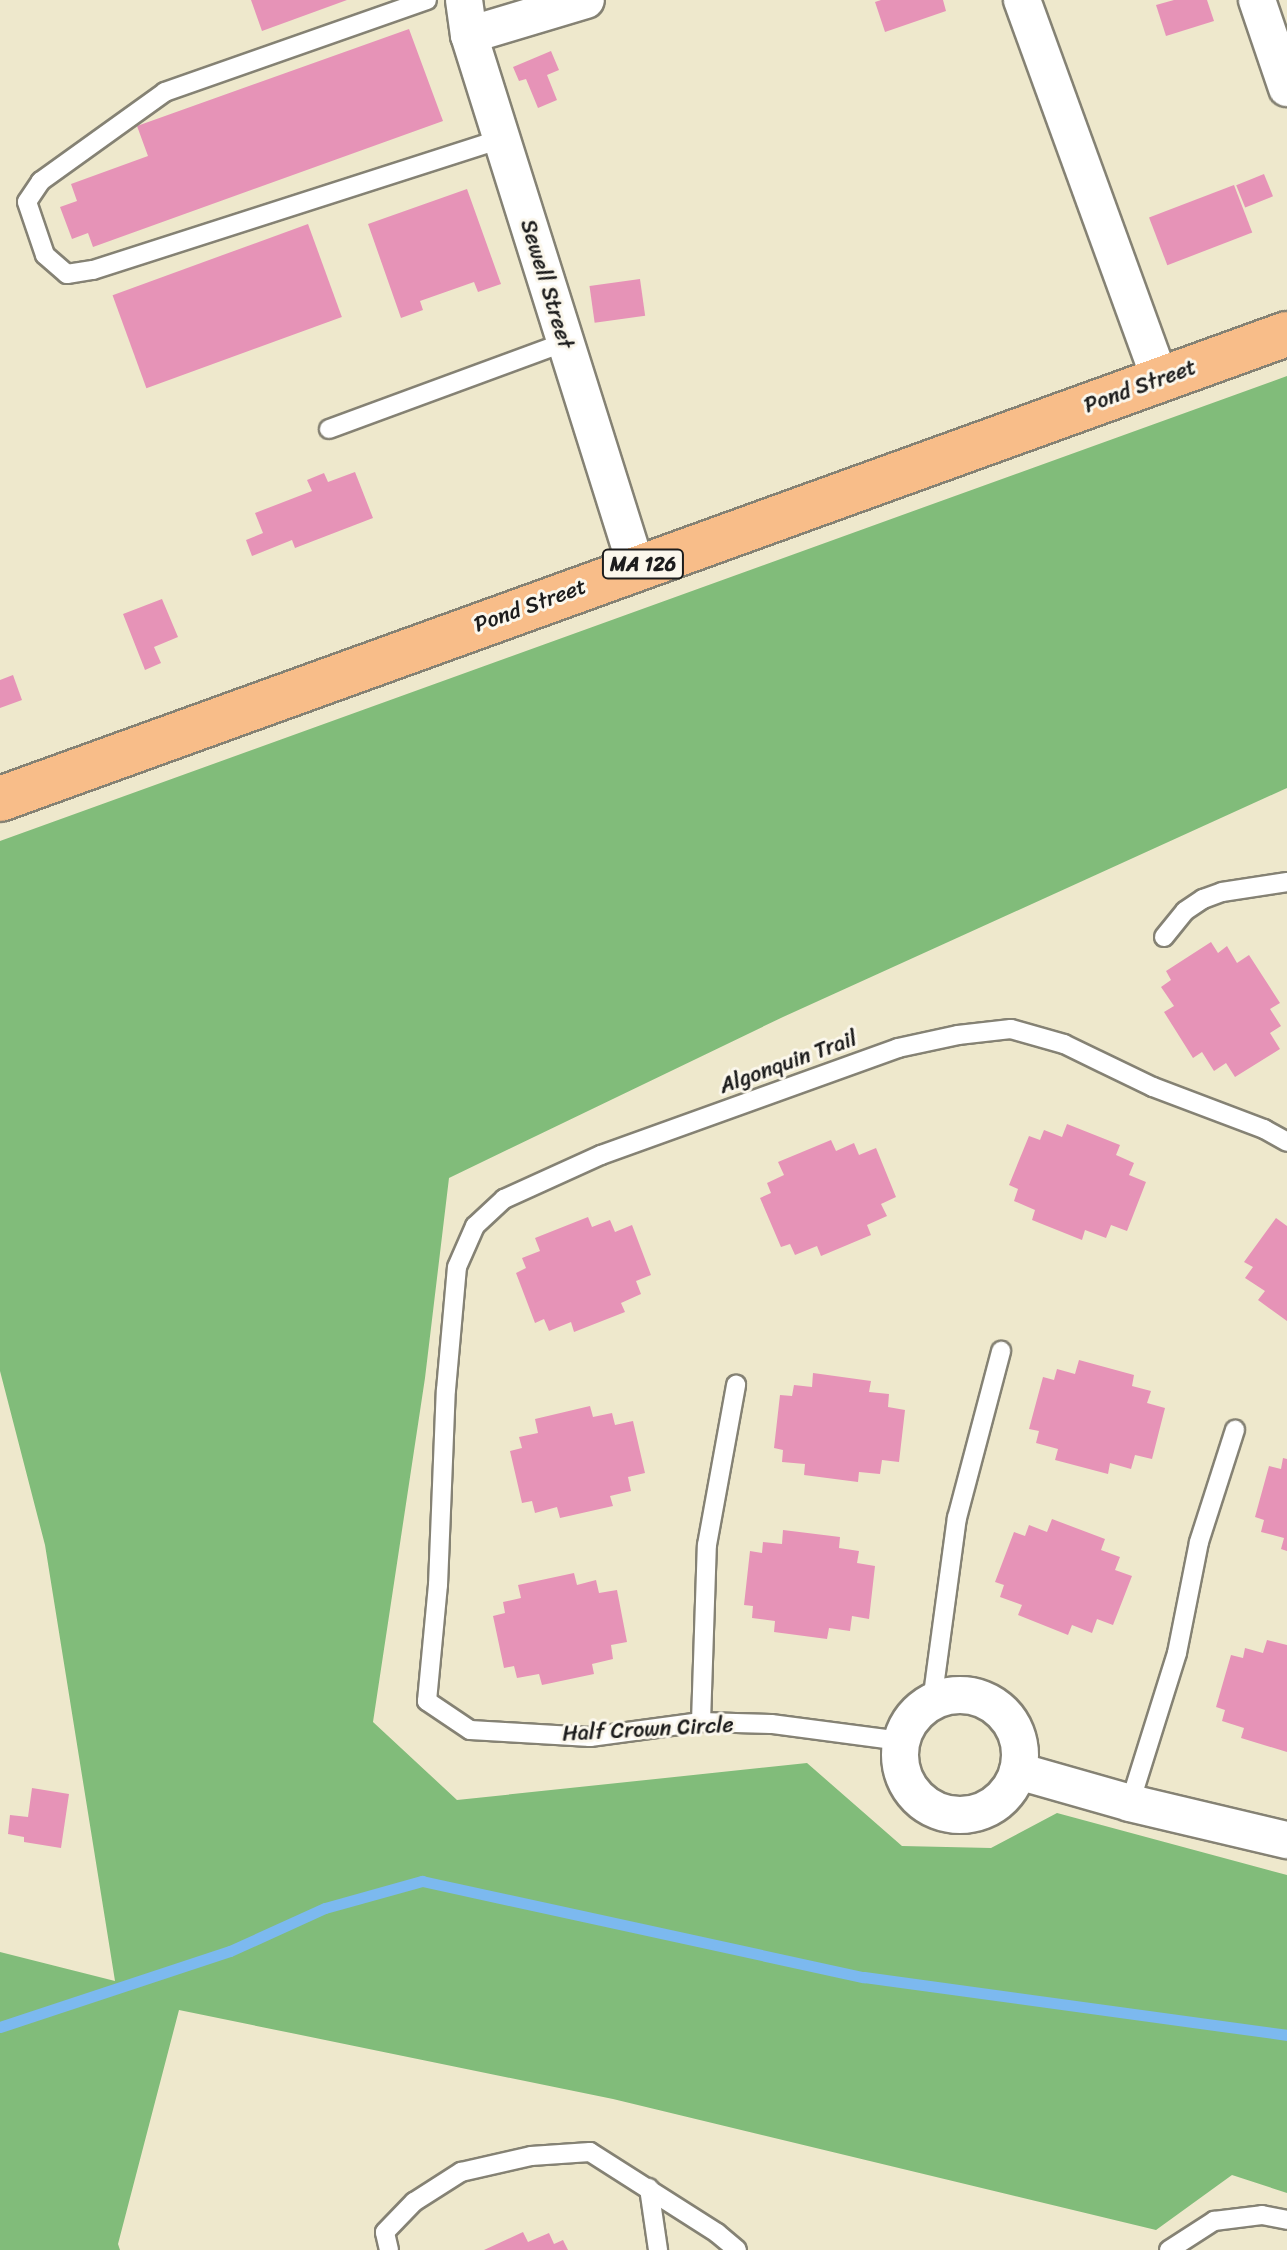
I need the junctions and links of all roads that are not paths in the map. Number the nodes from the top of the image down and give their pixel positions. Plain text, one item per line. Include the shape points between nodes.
1 (427, 0) edge
2 (586, 0) edge
3 (1022, 0) edge
4 (1257, 0) edge
5 (466, 17) edge
6 (1280, 42) edge
7 (1287, 88) edge
8 (502, 139) junction
9 (1287, 334) edge
10 (565, 342) junction
11 (1160, 379) junction
12 (329, 429) dead end
13 (636, 566) junction
14 (0, 799) edge
15 (1287, 882) edge
16 (1164, 937) dead end
17 (1287, 1142) edge
18 (1001, 1351) dead end
19 (736, 1385) dead end
20 (446, 1390) joint
21 (1235, 1430) dead end
22 (932, 1702) junction
23 (701, 1722) junction
24 (901, 1741) junction
25 (1018, 1771) junction
26 (1130, 1803) junction
27 (1287, 1840) edge
28 (649, 2188) junction
29 (1287, 2220) edge
30 (389, 2250) edge
31 (658, 2250) edge
32 (737, 2250) edge
33 (1169, 2250) edge

1 - 8 lane via 165,92 41,181 27,202 45,255 67,274 93,270
2 - 5 street
3 - 11 street
4 - 6 street
5 - 8 street, Sewell Street
6 - 7 street
8 - 10 street, Sewell Street
9 - 11 main road, Pond Street / MA 126
10 - 12 lane
10 - 13 street, Sewell Street
11 - 13 main road, Pond Street / MA 126
13 - 14 main road, Pond Street / MA 126
15 - 16 lane via 1203,899
17 - 20 lane, Algonquin Trail via 1064,1044 1011,1029 898,1048 601,1155 504,1199 475,1226 457,1267
18 - 22 lane via 957,1518
19 - 23 lane via 707,1545
20 - 23 lane, Half Crown Circle via 427,1701 470,1730 590,1737
21 - 26 lane via 1199,1542 1177,1653
22 - 24 street via 915,1716
22 - 25 street via 962,1696 985,1701 1006,1717 1019,1748
23 - 24 lane, Half Crown Circle via 771,1724
24 - 25 street via 901,1769 908,1786 924,1804 942,1813 964,1816 997,1803
25 - 26 street
26 - 27 street
28 - 30 lane via 590,2152 531,2156 461,2172 414,2202 385,2232
28 - 31 lane
28 - 32 lane
29 - 33 lane via 1262,2215 1214,2221

